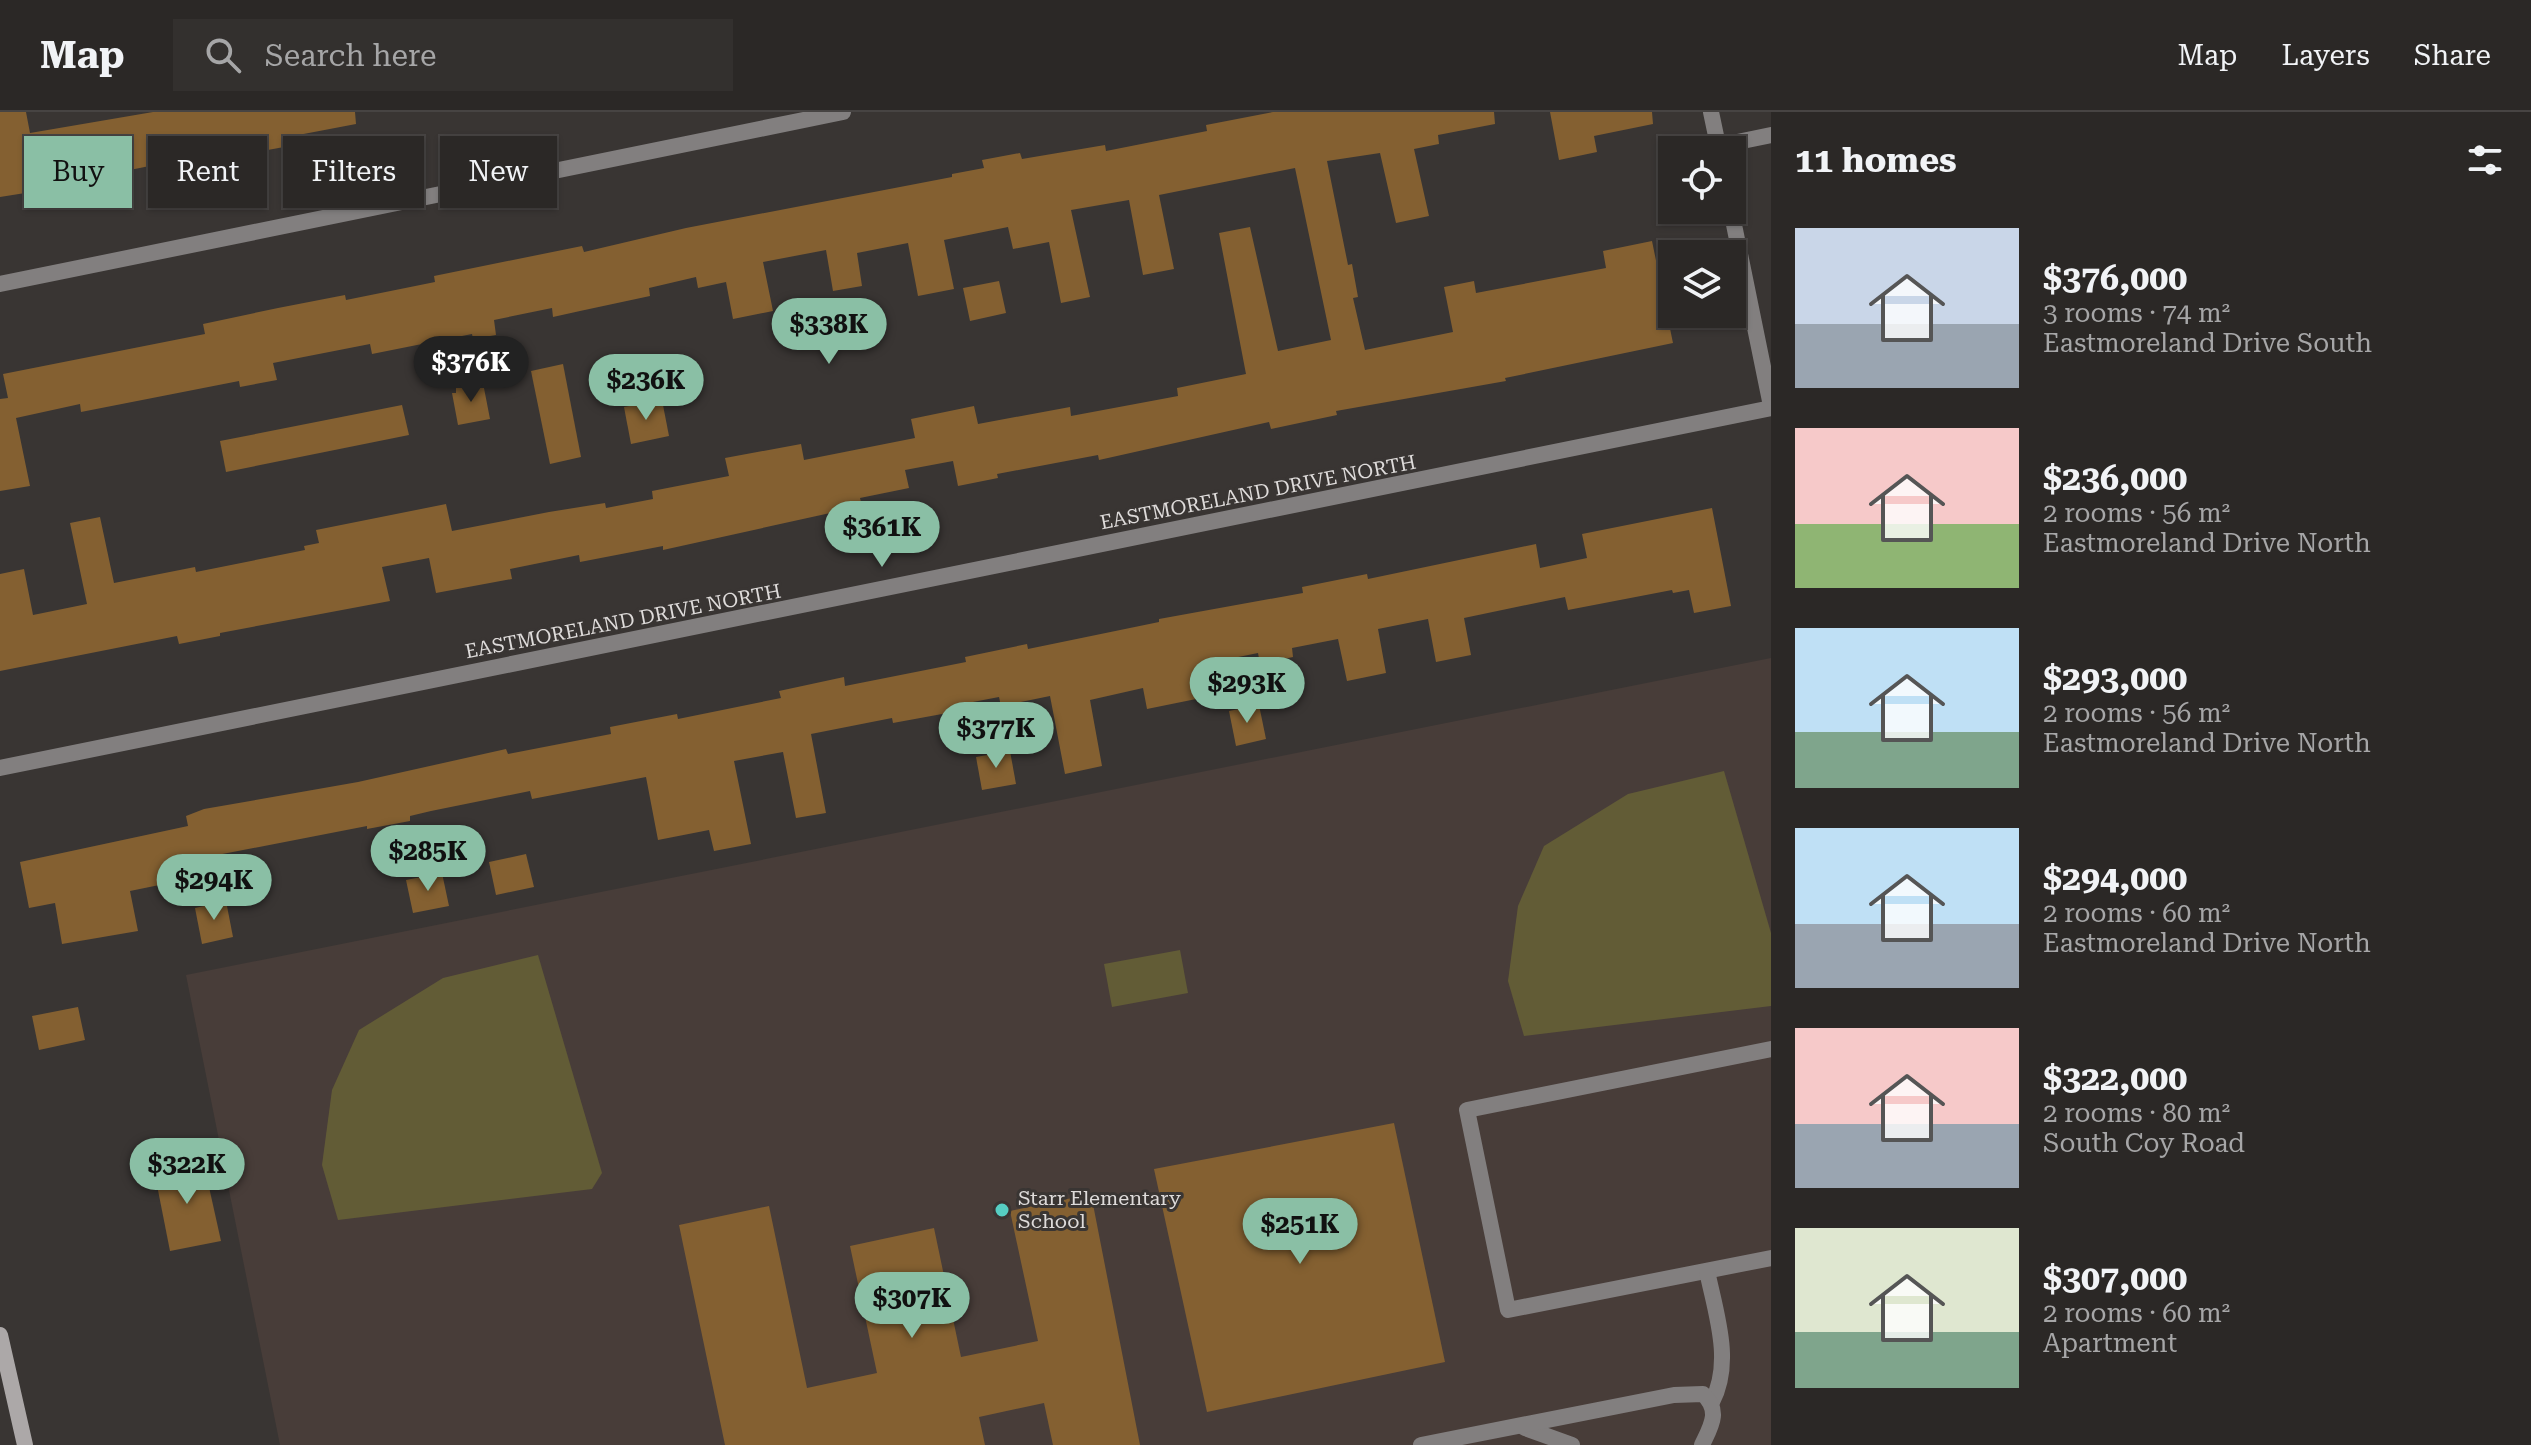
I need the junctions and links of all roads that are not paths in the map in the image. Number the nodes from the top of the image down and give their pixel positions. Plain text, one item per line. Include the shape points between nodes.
1 (843, 112) edge
2 (1711, 112) edge
3 (1771, 135) edge
4 (1716, 136) edge
5 (1746, 141) edge
6 (1734, 224) edge
7 (0, 284) edge
8 (1771, 407) edge
9 (0, 768) edge
10 (1771, 1049) edge
11 (1771, 1258) edge
12 (1707, 1271) junction
13 (0, 1335) edge
14 (1712, 1402) junction
15 (1523, 1427) junction
16 (25, 1445) edge
17 (1421, 1445) edge
18 (1572, 1445) edge
19 (1702, 1445) edge

1 - 7 street
2 - 4 street
3 - 5 street
6 - 8 street
8 - 9 street, EASTMORELAND DRIVE NORTH
10 - 12 street via 1467,1110 1508,1310
11 - 12 street
12 - 14 street via 1722,1343 1723,1382
13 - 16 street
14 - 15 street via 1703,1394 1674,1395
14 - 19 street via 1715,1419
15 - 17 street
15 - 18 street

